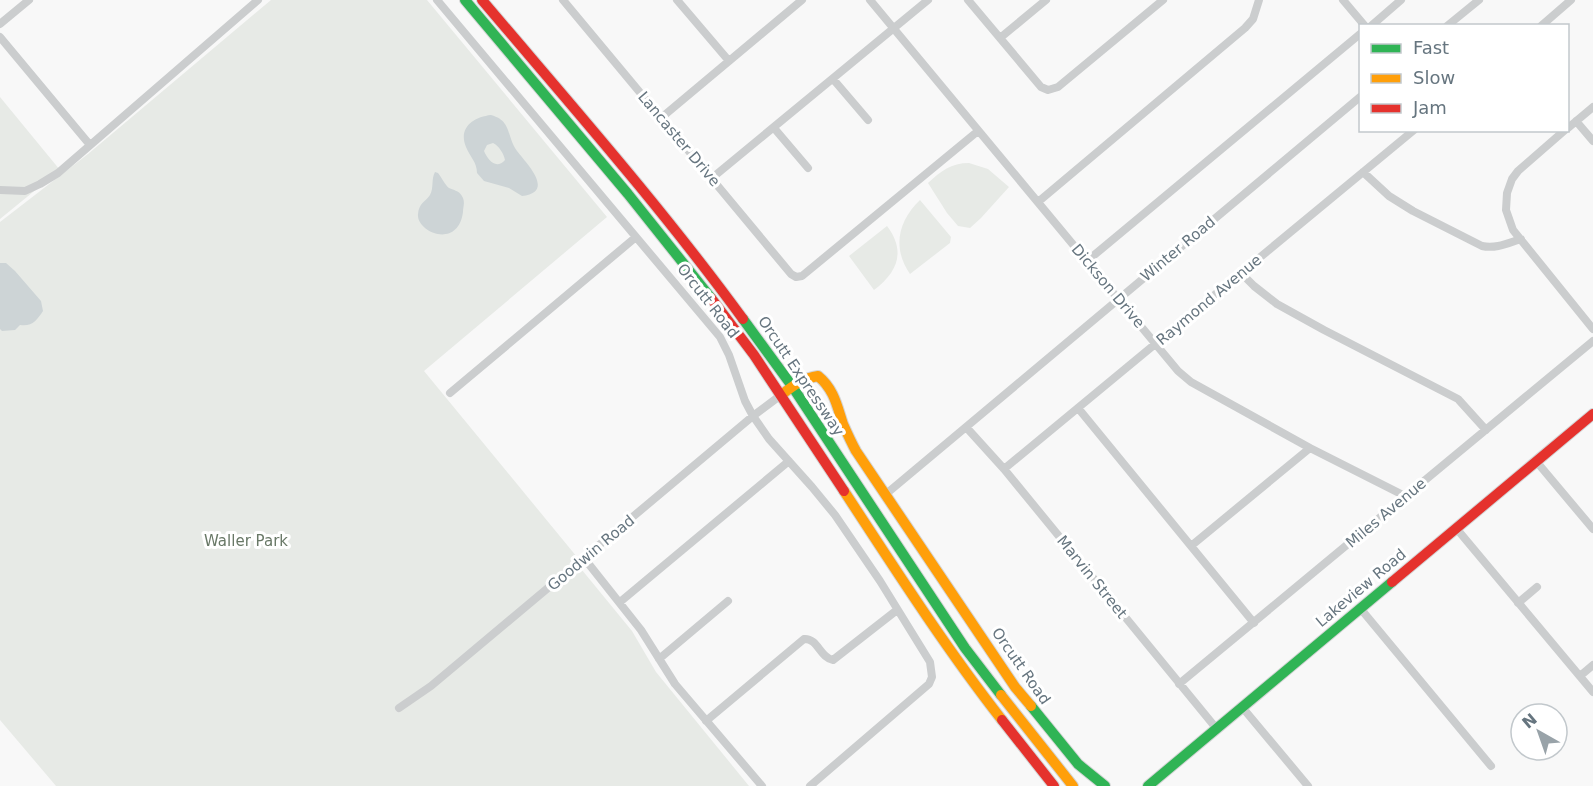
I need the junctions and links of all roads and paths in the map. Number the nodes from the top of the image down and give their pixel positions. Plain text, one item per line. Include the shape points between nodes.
1 (29, 0) edge
2 (258, 0) edge
3 (436, 0) edge
4 (465, 0) edge
5 (482, 0) edge
6 (563, 0) edge
7 (677, 0) edge
8 (786, 0) edge
9 (802, 0) edge
10 (870, 0) edge
11 (928, 0) edge
12 (969, 0) edge
13 (1046, 0) edge
14 (1163, 0) edge
15 (1259, 0) edge
16 (1343, 0) edge
17 (1401, 0) edge
18 (1479, 0) edge
19 (1572, 0) edge
20 (793, 8) junction
21 (0, 24) edge
22 (1363, 24) edge
23 (1373, 24) edge
24 (1449, 24) edge
25 (1543, 24) edge
26 (893, 29) junction
27 (1359, 35) edge
28 (0, 37) edge
29 (1000, 38) junction
30 (729, 61) junction
31 (833, 78) junction
32 (1359, 98) edge
33 (1593, 107) edge
34 (661, 118) junction
35 (868, 120) dead end
36 (1576, 121) junction
37 (1569, 127) edge
38 (774, 128) junction
39 (978, 130) junction
40 (1412, 132) edge
41 (1563, 132) edge
42 (1593, 141) edge
43 (90, 145) junction
44 (808, 168) dead end
45 (1363, 172) junction
46 (712, 178) junction
47 (0, 190) edge
48 (1038, 202) junction
49 (636, 237) junction
50 (1521, 239) junction
51 (1087, 261) junction
52 (1241, 273) junction
53 (1119, 299) junction
54 (1593, 328) edge
55 (1593, 341) edge
56 (1156, 344) junction
57 (792, 386) junction
58 (450, 393) dead end
59 (781, 395) junction
60 (1078, 408) junction
61 (1593, 414) edge
62 (753, 416) junction
63 (966, 427) junction
64 (1486, 430) junction
65 (1311, 448) junction
66 (789, 461) junction
67 (1536, 461) junction
68 (1004, 469) junction
69 (886, 494) junction
70 (1407, 497) junction
71 (1456, 528) junction
72 (1593, 529) edge
73 (1191, 546) junction
74 (584, 558) junction
75 (1537, 587) dead end
76 (728, 601) dead end
77 (620, 602) junction
78 (1518, 603) junction
79 (1360, 608) junction
80 (897, 610) junction
81 (1254, 622) junction
82 (659, 659) junction
83 (1593, 665) edge
84 (1580, 676) junction
85 (1179, 684) junction
86 (1593, 692) edge
87 (1242, 707) junction
88 (399, 708) dead end
89 (706, 721) junction
90 (1216, 728) junction
91 (1491, 766) dead end
92 (762, 786) edge
93 (810, 786) edge
94 (1054, 786) edge
95 (1073, 786) edge
96 (1105, 786) edge
97 (1148, 786) edge
98 (1308, 786) edge

1 - 21 street
2 - 43 street
3 - 49 street, Orcutt Road
4 - 59 main road, Orcutt Expressway via 697,279
5 - 57 main road, Orcutt Expressway via 708,271
6 - 34 street, Lancaster Drive
7 - 30 street
8 - 20 street
9 - 20 street
10 - 26 street, Dickson Drive
11 - 26 street
12 - 29 street
13 - 29 street
14 - 29 street via 1058,87 1048,90 1041,87
15 - 48 street via 1253,19 1245,28
16 - 22 street
17 - 23 street
18 - 24 street
19 - 25 street
20 - 30 street
26 - 31 street
26 - 39 street, Dickson Drive
27 - 51 street
28 - 43 street
30 - 34 street
31 - 35 street
31 - 38 street
32 - 53 street, Winter Road
33 - 36 street
34 - 46 street, Lancaster Drive
36 - 37 street
36 - 42 street
38 - 44 street
38 - 46 street
39 - 46 street, Lancaster Drive via 802,276 791,274
39 - 48 street, Dickson Drive
40 - 45 street, Raymond Avenue
41 - 50 street via 1512,179 1506,210
43 - 47 street via 40,184 25,191
45 - 50 street via 1413,211 1482,246 1498,247
45 - 52 street, Raymond Avenue
48 - 51 street, Dickson Drive
49 - 58 street
49 - 62 street, Orcutt Road via 720,337
50 - 54 street
51 - 53 street, Dickson Drive
52 - 56 street, Raymond Avenue
52 - 64 street via 1277,304 1458,399
53 - 56 street, Dickson Drive
53 - 63 street, Winter Road
55 - 64 street, Miles Avenue
56 - 60 street, Raymond Avenue
56 - 65 street, Dickson Drive via 1191,382
57 - 59 main road, Orcutt Road
57 - 69 main road, Orcutt Road via 818,376 827,383 856,451
57 - 95 main road, Orcutt Expressway via 964,648
59 - 62 street, Goodwin Road
59 - 94 main road, Orcutt Expressway via 924,612
60 - 68 street, Raymond Avenue
60 - 73 street
61 - 67 main road, Lakeview Road
62 - 66 street, Orcutt Road
62 - 74 street, Goodwin Road
63 - 68 street, Marvin Street
63 - 69 street, Winter Road
64 - 70 street, Miles Avenue
65 - 70 street, Dickson Drive
65 - 73 street
66 - 77 street
66 - 80 street, Orcutt Road via 835,515
67 - 71 main road, Lakeview Road
67 - 72 street
68 - 85 street, Marvin Street
69 - 96 main road, Orcutt Road via 1015,687 1078,764
70 - 81 street, Miles Avenue
71 - 78 street
71 - 79 main road, Lakeview Road
73 - 81 street
74 - 77 street
74 - 88 street, Goodwin Road via 431,686
75 - 78 street
76 - 82 street
77 - 82 street
78 - 84 street
79 - 87 main road, Lakeview Road
79 - 91 street
80 - 89 street via 833,660 813,641 804,639
80 - 93 street, Orcutt Road via 927,655 932,667 929,684
81 - 85 street, Miles Avenue
82 - 89 street
83 - 84 street
84 - 86 street
85 - 90 street, Marvin Street
87 - 90 main road, Lakeview Road
87 - 98 street
89 - 92 street
90 - 97 main road, Lakeview Road

